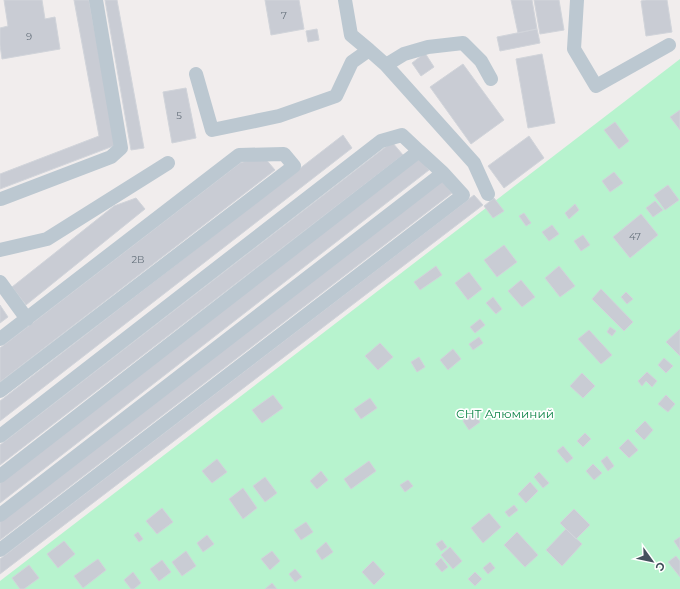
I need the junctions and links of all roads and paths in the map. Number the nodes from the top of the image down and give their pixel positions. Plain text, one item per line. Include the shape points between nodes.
1 (96, 0) edge
2 (345, 0) edge
3 (577, 0) edge
4 (669, 45) dead end
5 (370, 50) junction
6 (386, 65) junction
7 (196, 74) dead end
8 (491, 79) dead end
9 (419, 151) junction
10 (168, 163) dead end
11 (443, 173) junction
12 (488, 194) dead end
13 (1, 199) edge
14 (0, 250) edge
15 (0, 282) edge
16 (26, 319) junction
17 (0, 339) edge
18 (0, 391) edge
19 (0, 436) edge
20 (0, 476) edge
21 (0, 515) edge
22 (0, 550) edge

1 - 13 street via 122,148 111,157
2 - 5 street via 351,35
3 - 4 street via 574,48 596,86
5 - 6 street
5 - 7 street via 352,62 336,96 279,116 212,130
6 - 8 street via 404,54 463,43 481,61
6 - 12 street via 474,163
9 - 11 street
9 - 19 street via 402,135 381,141
9 - 20 street
10 - 14 street via 47,240
11 - 21 street
11 - 22 street via 463,195
15 - 16 street
16 - 17 street
16 - 18 street via 239,155 284,154 294,166

